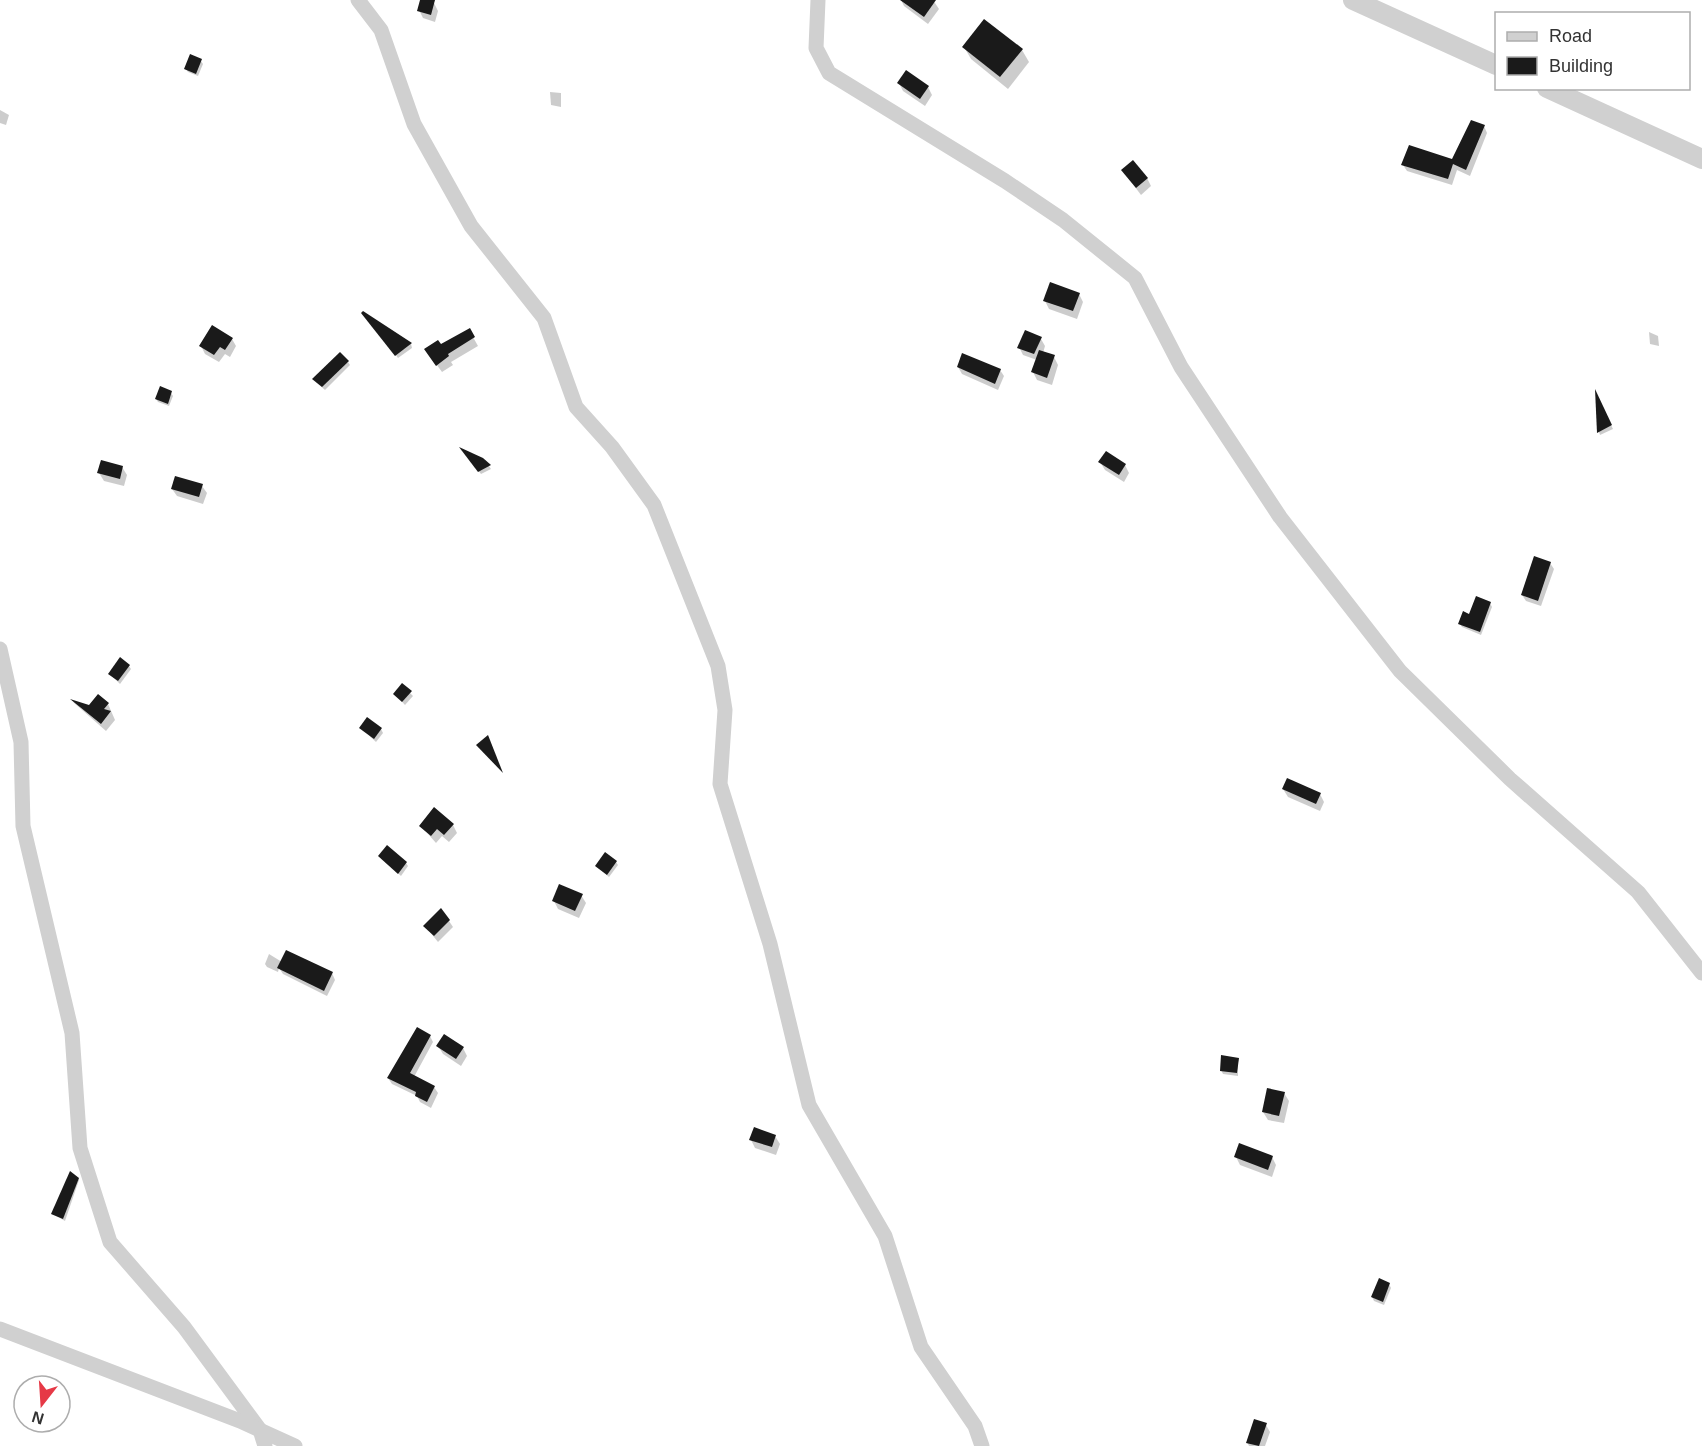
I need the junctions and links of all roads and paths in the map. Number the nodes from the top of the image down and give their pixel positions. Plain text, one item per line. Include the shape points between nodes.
1 (358, 0) edge
2 (818, 0) edge
3 (1353, 0) edge
4 (1495, 64) edge
5 (1551, 90) edge
6 (1702, 159) edge
7 (0, 649) edge
8 (1702, 973) edge
9 (0, 1329) edge
10 (260, 1430) junction
11 (265, 1446) edge
12 (295, 1446) edge
13 (982, 1446) edge

1 - 13 street via 381,30 414,124 471,226 544,318 576,407 612,447 654,505 718,666 725,710 720,784 770,944 809,1105 885,1236 921,1347 975,1426
2 - 8 street via 816,48 830,73 1005,181 1063,220 1135,278 1181,367 1280,517 1400,671 1510,779 1638,892
3 - 4 street
5 - 6 street
7 - 10 street via 21,742 23,826 72,1032 80,1148 110,1242 184,1327
9 - 10 street
10 - 11 street
10 - 12 street

